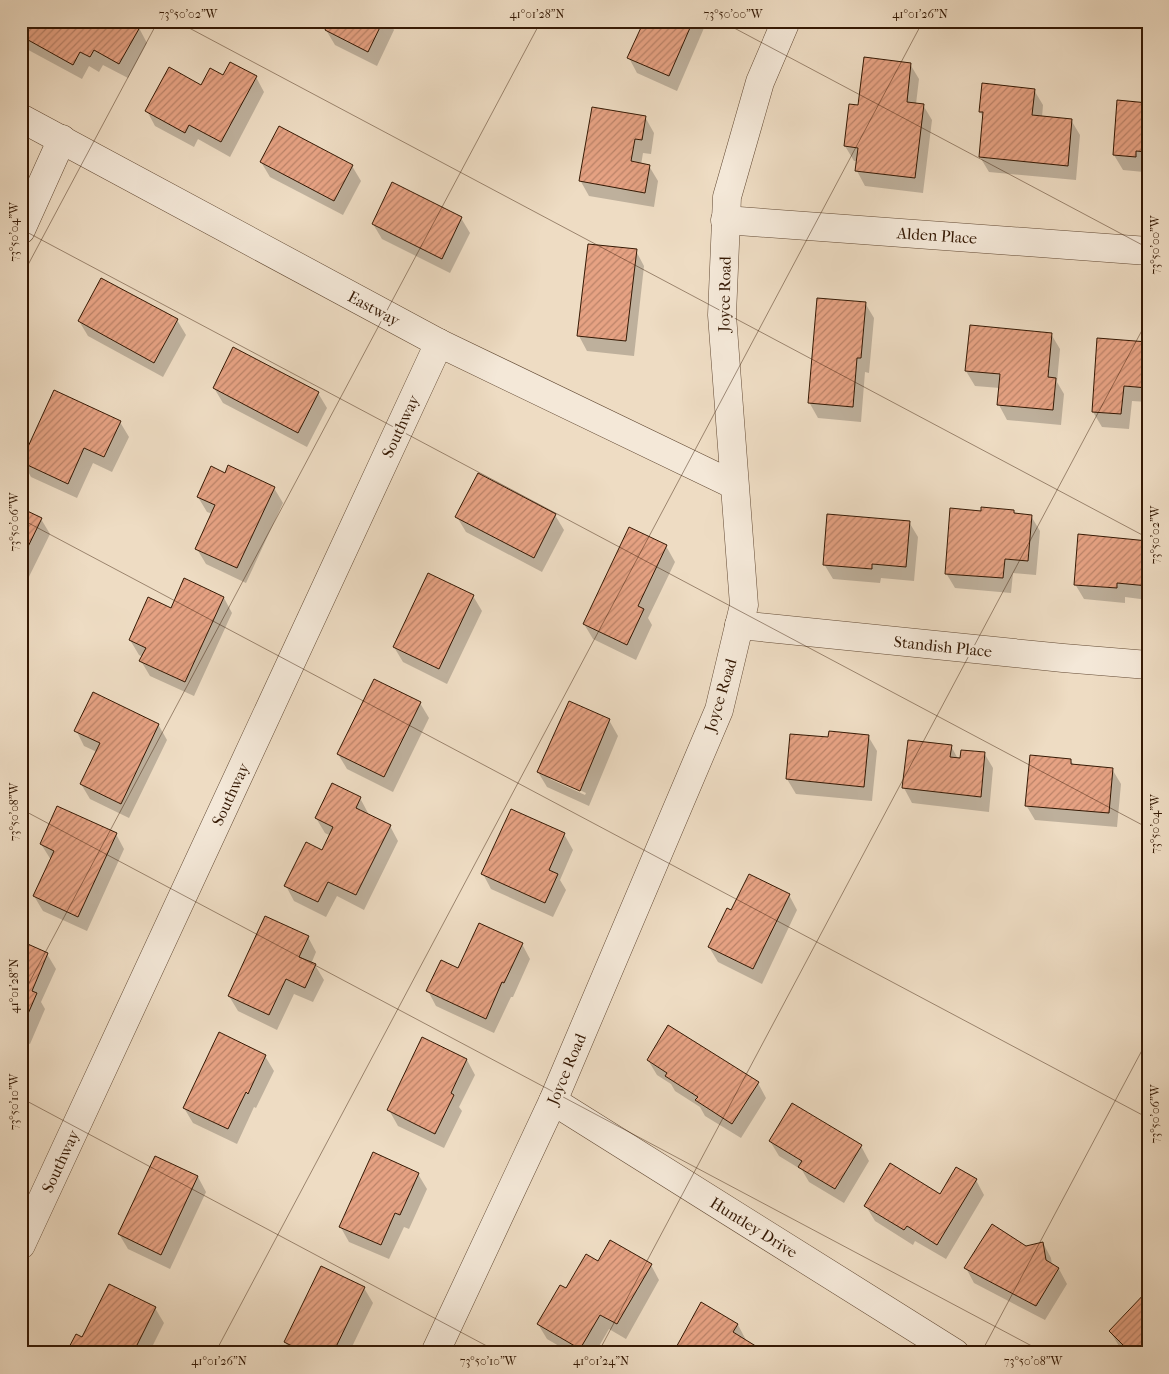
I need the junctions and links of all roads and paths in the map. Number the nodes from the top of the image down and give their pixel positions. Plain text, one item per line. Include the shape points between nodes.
1 (786, 21) edge
2 (21, 118) edge
3 (62, 139) junction
4 (726, 220) junction
5 (21, 230) edge
6 (1148, 251) edge
7 (439, 343) junction
8 (734, 485) junction
9 (739, 625) junction
10 (1148, 665) edge
11 (553, 1100) junction
12 (21, 1245) edge
13 (436, 1353) edge
14 (956, 1353) edge

1 - 4 street, Joyce Road via 760,82 727,197
2 - 3 street, Eastway
3 - 5 street
3 - 7 street, Eastway
4 - 6 street, Alden Place
4 - 8 street, Joyce Road via 722,315
7 - 8 street, Eastway
7 - 12 street, Southway
8 - 9 street, Joyce Road via 744,605
9 - 10 street, Standish Place
9 - 11 street, Joyce Road via 719,710
11 - 13 street, Joyce Road
11 - 14 street, Huntley Drive

